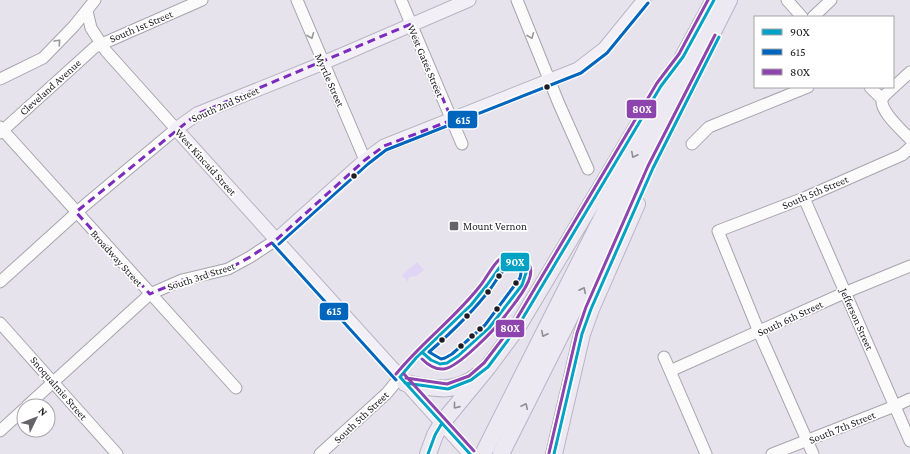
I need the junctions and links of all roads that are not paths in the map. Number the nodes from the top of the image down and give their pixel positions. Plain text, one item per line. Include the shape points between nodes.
1 (95, 0) edge
2 (297, 0) edge
3 (401, 0) edge
4 (469, 0) edge
5 (517, 0) edge
6 (644, 0) edge
7 (714, 0) edge
8 (729, 0) edge
9 (736, 0) edge
10 (787, 0) edge
11 (831, 0) edge
12 (196, 1) edge
13 (87, 11) junction
14 (801, 16) edge
15 (814, 16) edge
16 (411, 24) junction
17 (101, 44) junction
18 (683, 57) junction
19 (322, 63) junction
20 (910, 72) edge
21 (0, 79) edge
22 (549, 80) junction
23 (894, 87) edge
24 (806, 88) edge
25 (871, 88) edge
26 (893, 88) edge
27 (882, 99) junction
28 (452, 120) junction
29 (176, 129) junction
30 (1, 130) edge
31 (910, 139) edge
32 (462, 144) dead end
33 (692, 144) dead end
34 (910, 148) edge
35 (365, 160) junction
36 (588, 169) dead end
37 (804, 198) junction
38 (76, 212) junction
39 (276, 240) junction
40 (910, 266) edge
41 (0, 282) edge
42 (844, 292) junction
43 (150, 294) junction
44 (0, 323) edge
45 (758, 332) junction
46 (664, 357) dead end
47 (488, 367) junction
48 (670, 371) junction
49 (403, 380) junction
50 (53, 381) junction
51 (236, 388) dead end
52 (35, 398) edge
53 (910, 398) edge
54 (895, 406) junction
55 (16, 416) edge
56 (442, 423) junction
57 (0, 431) edge
58 (807, 441) junction
59 (910, 441) edge
60 (504, 448) edge
61 (117, 454) edge
62 (320, 454) edge
63 (428, 454) edge
64 (470, 454) edge
65 (483, 454) edge
66 (554, 454) edge
67 (706, 454) edge
68 (772, 454) edge
69 (813, 454) edge

1 - 13 street
2 -> 19 street, Myrtle Street
3 - 16 street, West Gates Street
4 - 16 main road, South 2nd Street
5 -> 22 street
6 - 22 main road, South 3rd Street via 604,50 578,69
7 - 18 highway
60 -> 8 highway
9 - 66 highway via 653,168 591,309 582,334
10 - 14 street
11 - 15 street
12 - 17 street, South 1st Street
13 - 17 street, West Kincaid Street via 91,28
21 -> 13 street via 43,58
16 - 19 main road, South 2nd Street
16 - 28 street, West Gates Street
17 - 29 street, West Kincaid Street
17 - 30 street, Cleveland Avenue
18 - 47 highway via 660,86 517,328
18 -> 65 highway
19 - 29 main road, South 2nd Street via 197,114
19 - 35 street, Myrtle Street
20 - 23 street
22 - 28 main road, South 3rd Street
22 - 36 street
24 - 33 street via 709,127
25 - 27 street
26 - 27 street
27 - 31 street via 882,107
28 - 32 street, West Gates Street
28 - 35 main road, South 3rd Street via 384,146
29 - 38 street, South 2nd Street
29 - 39 main road, West Kincaid Street
30 - 38 street, Broadway Street
34 - 37 street, South 5th Street via 902,155
35 - 39 main road, South 3rd Street
37 - 42 street, Jefferson Street
37 - 45 street, South 5th Street via 718,231
38 - 41 street, South 2nd Street
38 - 43 street, Broadway Street
39 - 43 street, South 3rd Street via 228,269 182,280
39 - 49 main road, West Kincaid Street
40 - 42 street, South 6th Street
42 - 45 street, South 6th Street
42 - 54 street, Jefferson Street
43 - 50 street, South 3rd Street
43 - 51 street, Broadway Street
44 - 50 street, Snoqualmie Street
45 - 48 street, South 6th Street
45 - 58 street
46 - 48 street
47 - 49 highway via 471,380 448,389
47 -> 56 highway
48 - 67 street
49 - 56 main road, West Kincaid Street
49 - 62 street, South 5th Street
50 - 52 street, South 3rd Street
50 - 61 street, Snoqualmie Street
53 - 54 street, South 7th Street
54 - 58 street, South 7th Street
54 - 59 street, Jefferson Street
55 - 57 street
56 - 63 highway via 434,435
56 - 64 main road, West Kincaid Street
58 - 68 street, South 7th Street
58 - 69 street

